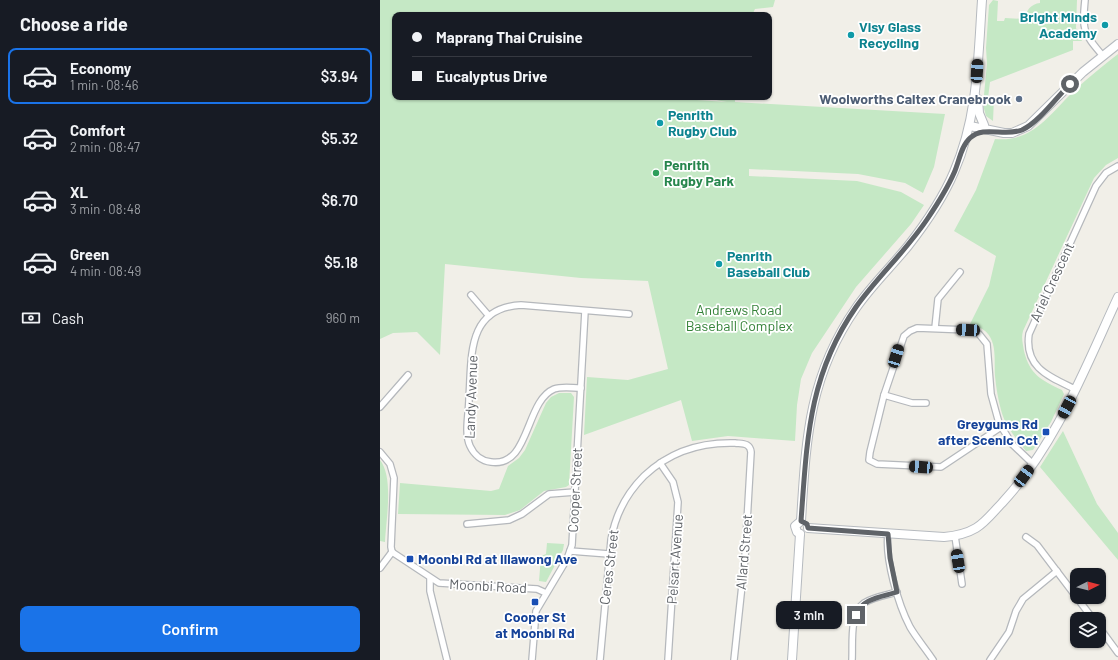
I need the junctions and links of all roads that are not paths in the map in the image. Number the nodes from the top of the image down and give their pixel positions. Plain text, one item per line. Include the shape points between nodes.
1 (982, 0) edge
2 (1085, 0) edge
3 (1118, 44) edge
4 (1103, 56) junction
5 (976, 86) junction
6 (970, 124) junction
7 (986, 128) junction
8 (965, 142) junction
9 (1118, 166) edge
10 (960, 272) dead end
11 (471, 295) dead end
12 (1118, 297) edge
13 (584, 311) junction
14 (629, 314) dead end
15 (488, 316) junction
16 (936, 328) junction
17 (408, 375) dead end
18 (581, 388) junction
19 (1075, 389) junction
20 (884, 395) junction
21 (926, 403) dead end
22 (380, 407) edge
23 (1001, 427) junction
24 (748, 445) joint
25 (380, 452) edge
26 (660, 463) junction
27 (1033, 464) junction
28 (575, 492) junction
29 (801, 521) junction
30 (468, 524) dead end
31 (808, 528) junction
32 (800, 534) junction
33 (888, 534) junction
34 (955, 536) junction
35 (1026, 537) dead end
36 (570, 551) junction
37 (392, 552) junction
38 (609, 554) junction
39 (380, 568) edge
40 (1057, 571) junction
41 (430, 579) junction
42 (962, 584) dead end
43 (897, 592) junction
44 (546, 593) junction
45 (1088, 612) edge
46 (1106, 637) edge
47 (1118, 653) edge
48 (447, 660) edge
49 (532, 660) edge
50 (600, 660) edge
51 (668, 660) edge
52 (734, 660) edge
53 (792, 660) edge
54 (852, 660) edge
55 (933, 660) edge
56 (990, 660) edge

1 - 5 main road
2 - 4 street via 1084,29
3 - 4 main road
4 - 7 main road via 1070,84 1035,122 1020,130 1004,133
5 - 6 main road
5 - 7 main road via 979,113
6 - 7 main road
6 - 8 main road
7 - 8 main road
8 - 29 main road via 954,172 929,217 856,308 830,353 817,389 809,424
9 - 19 street, Ariel Crescent via 1106,173 1096,186 1029,334 1029,348 1037,366 1050,377
10 - 16 street via 938,299
11 - 15 street
12 - 19 main road
13 - 14 street, Landy Avenue
13 - 15 street, Landy Avenue via 521,305 505,307
13 - 18 street, Cooper Street
15 - 18 street, Landy Avenue via 476,332 472,347 468,434 470,447 477,456 493,462 504,461 512,456 517,451 545,395 558,388
16 - 20 street via 915,329 904,336
16 - 23 street via 971,331 986,341 989,350 991,394
17 - 22 street
18 - 28 street, Cooper Street
19 - 27 main road
20 - 21 street via 914,403
20 - 23 street via 868,463 941,468
23 - 27 street via 1015,448
24 - 26 street, Ceres Street via 702,445 678,452
24 - 52 street, Allard Street via 751,460
25 - 37 street via 390,464 394,478
26 - 38 street, Ceres Street via 644,476 625,499 616,521
26 - 51 street, Pelsart Avenue via 673,482 678,502
27 - 34 main road via 1015,489 983,523 969,532
28 - 30 street via 549,494 522,514 509,520
28 - 36 street, Cooper Street
29 - 31 main road via 807,524
29 - 32 main road via 795,526 796,532
31 - 32 main road via 806,533
31 - 33 main road
32 - 53 main road
33 - 34 main road
33 - 43 street via 890,562
34 - 42 street
35 - 40 street via 1035,543
36 - 38 street
36 - 44 street, Cooper Street
37 - 39 street
37 - 41 street, Moonbi Road
38 - 50 street, Ceres Street
40 - 45 street
40 - 56 street via 1021,601 1009,632
41 - 44 street, Moonbi Road via 442,584 535,588
41 - 48 street via 430,592
43 - 54 street via 858,604
43 - 55 street via 911,628
44 - 49 street, Cooper Street via 535,616
46 - 47 street

